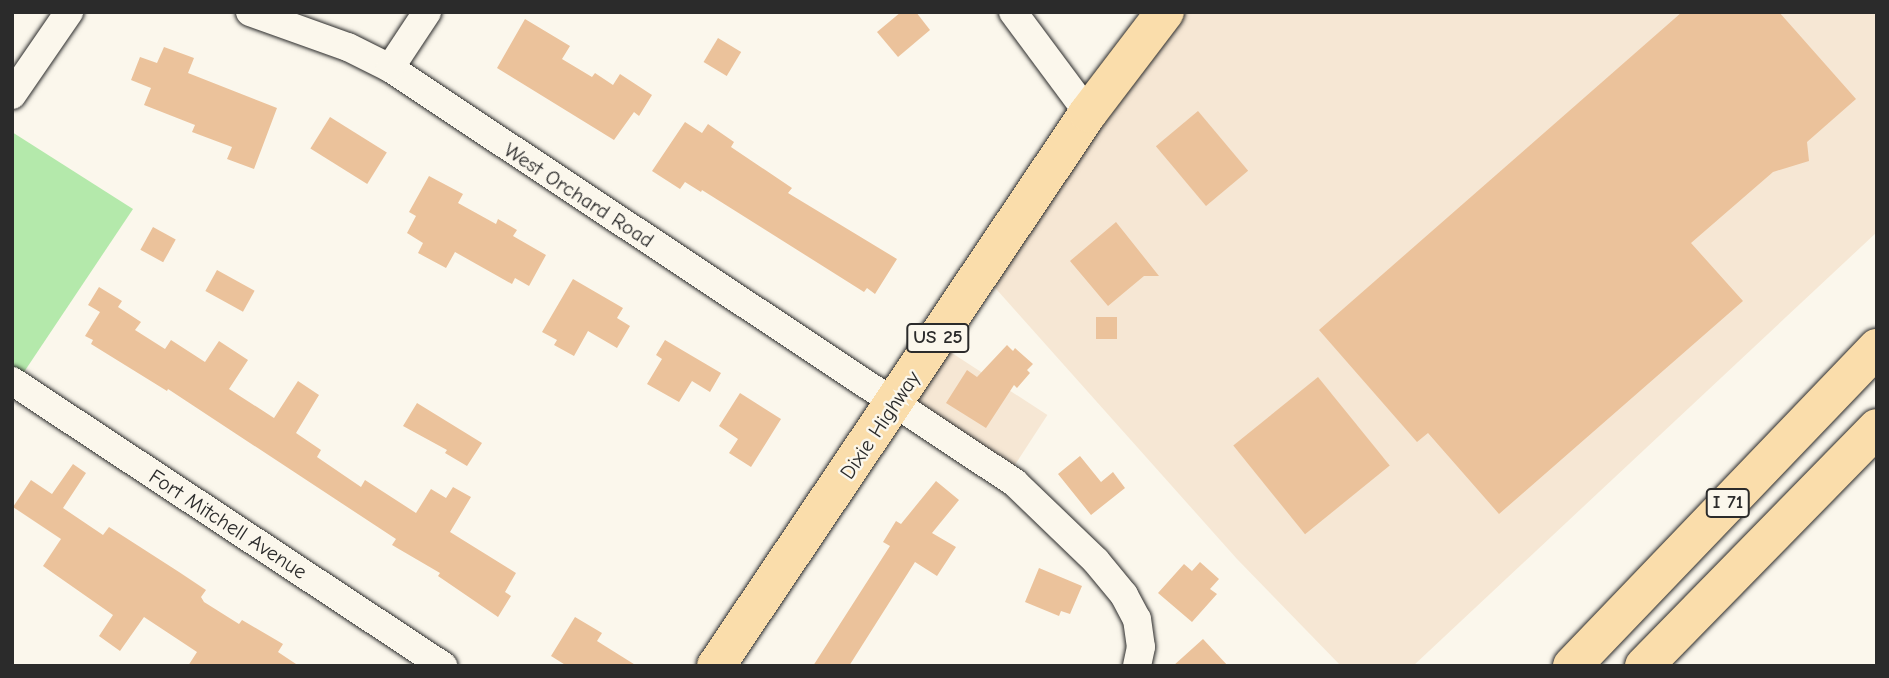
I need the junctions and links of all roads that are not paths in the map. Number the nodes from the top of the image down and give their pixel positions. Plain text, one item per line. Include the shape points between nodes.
1 (69, 12) edge
2 (250, 12) edge
3 (427, 12) edge
4 (1013, 12) edge
5 (1165, 12) edge
6 (390, 68) junction
7 (12, 96) edge
8 (1088, 113) junction
9 (1877, 348) edge
10 (12, 382) edge
11 (896, 402) junction
12 (1877, 428) edge
13 (1572, 663) edge
14 (443, 666) edge
15 (716, 666) edge
16 (1138, 666) edge
17 (1644, 666) edge

1 - 7 street
2 - 6 street, West Orchard Road via 348,47
3 - 6 street
4 - 8 street
5 - 8 main road, Dixie Highway / US 25
6 - 11 street, West Orchard Road
8 - 11 main road, Dixie Highway / US 25
9 - 13 main road, I 71
10 - 14 street, Fort Mitchell Avenue
11 - 15 main road, Dixie Highway / US 25
11 - 16 street, West Orchard Road via 1015,483 1096,561 1137,619
12 - 17 main road, I 71

